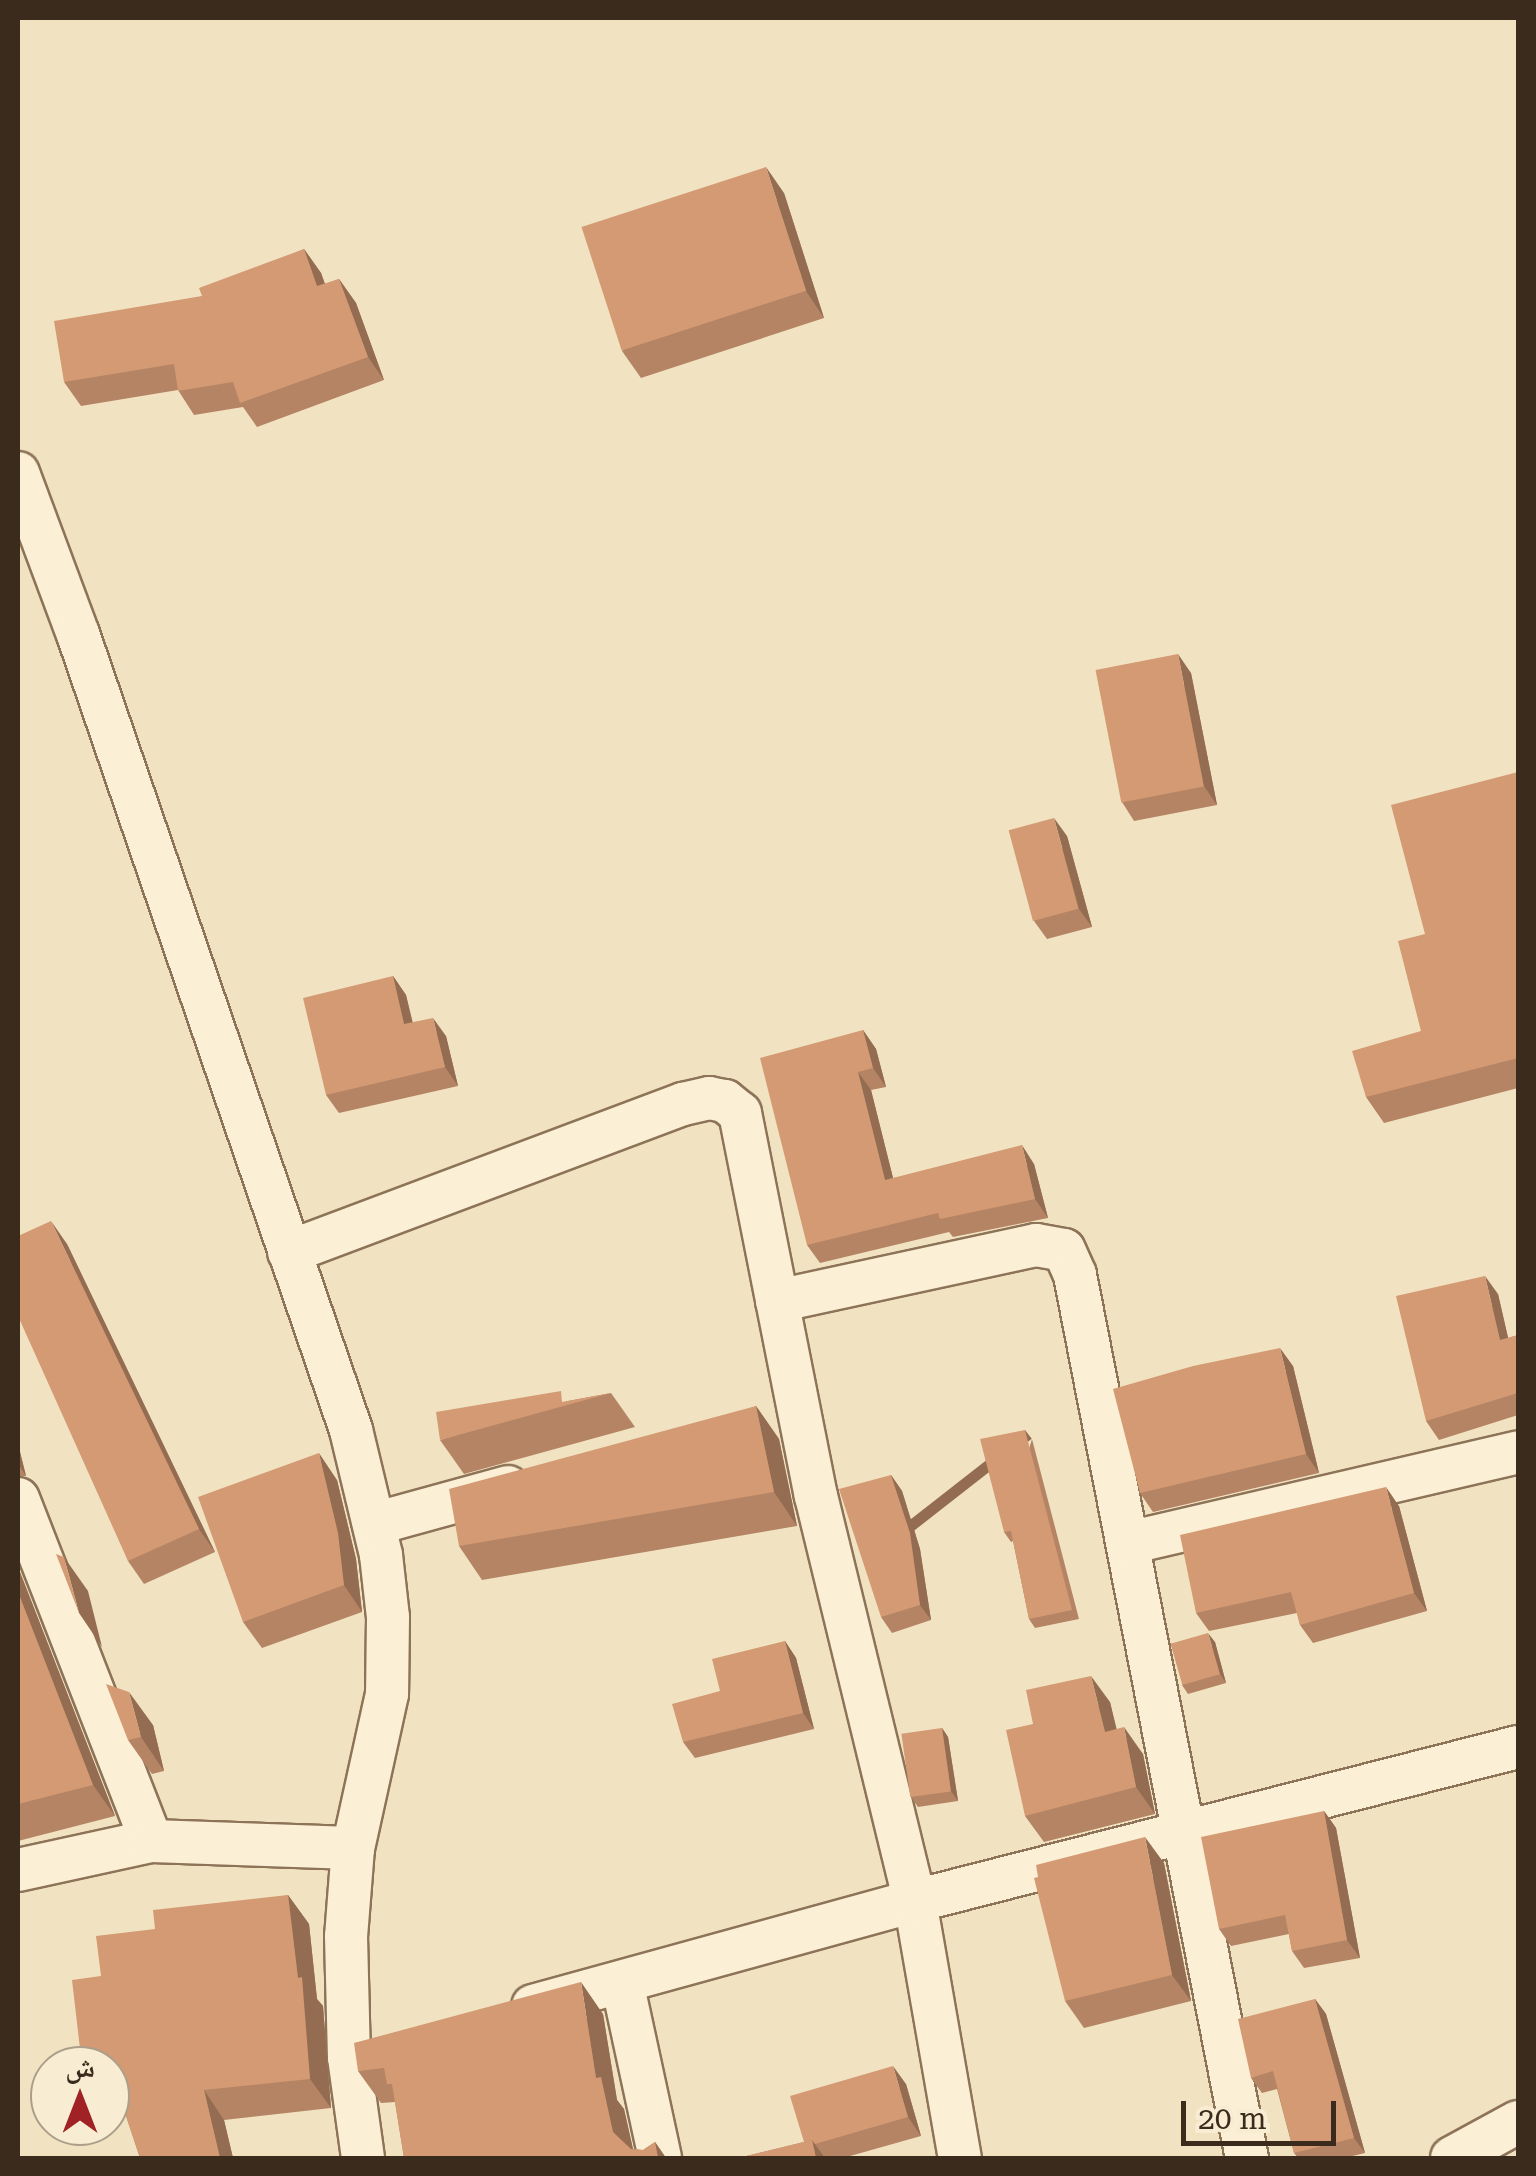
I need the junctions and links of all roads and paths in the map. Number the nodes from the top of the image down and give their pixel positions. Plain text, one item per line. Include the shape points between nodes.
1 (18, 473) edge
2 (290, 1252) junction
3 (777, 1301) junction
4 (1518, 1452) edge
5 (540, 1478) edge
6 (18, 1500) edge
7 (374, 1524) junction
8 (1128, 1543) junction
9 (1518, 1747) edge
10 (1185, 1833) junction
11 (151, 1841) junction
12 (353, 1848) junction
13 (18, 1870) edge
14 (915, 1901) junction
15 (622, 1982) junction
16 (494, 2017) edge
17 (1518, 2122) edge
18 (364, 2158) edge
19 (660, 2158) edge
20 (960, 2158) edge
21 (1246, 2158) edge
22 (1452, 2158) edge

1 - 2 street
2 - 3 street via 710,1098 740,1113
2 - 7 street via 351,1430
3 - 8 street via 1036,1245 1064,1250 1076,1275
3 - 14 street via 780,1413
4 - 8 street
5 - 7 street
6 - 11 street
7 - 12 street via 388,1617 386,1694
8 - 10 street
9 - 10 street
10 - 14 street
10 - 21 street
11 - 12 street
11 - 13 street
12 - 18 street via 346,1936 367,2052
14 - 15 street
14 - 20 street
15 - 16 street
15 - 19 street
17 - 22 street

